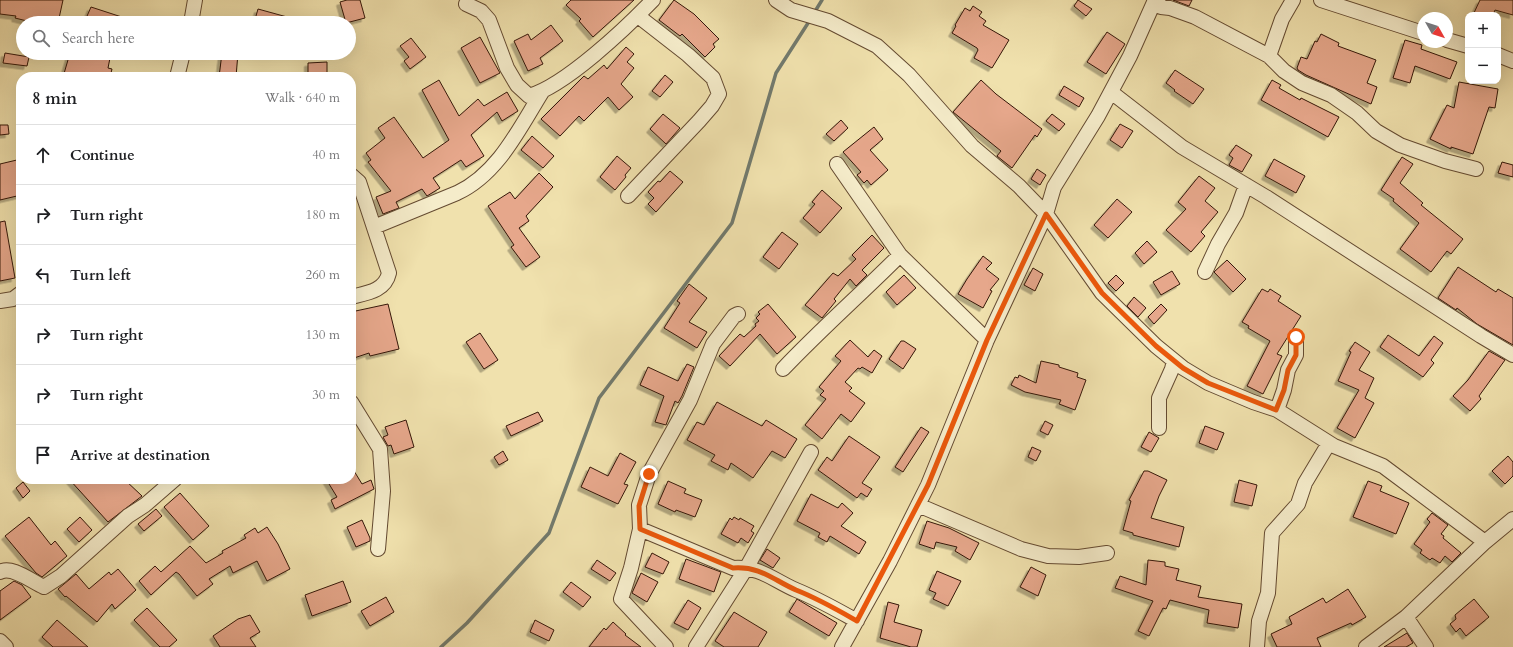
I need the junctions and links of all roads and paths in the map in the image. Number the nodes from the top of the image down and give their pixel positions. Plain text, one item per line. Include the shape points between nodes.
1 (195, 0) edge
2 (653, 0) edge
3 (776, 0) edge
4 (1156, 0) edge
5 (1292, 0) edge
6 (1321, 0) edge
7 (466, 4) dead end
8 (192, 16) edge
9 (638, 16) junction
10 (1417, 31) edge
11 (1453, 42) edge
12 (1465, 45) edge
13 (1269, 56) junction
14 (1501, 56) edge
15 (181, 60) edge
16 (1513, 61) edge
17 (177, 72) edge
18 (542, 92) junction
19 (1111, 92) junction
20 (837, 164) dead end
21 (1476, 169) dead end
22 (356, 179) edge
23 (1246, 185) junction
24 (628, 196) dead end
25 (1046, 214) junction
26 (374, 227) junction
27 (900, 255) junction
28 (1205, 272) dead end
29 (356, 296) edge
30 (16, 297) edge
31 (0, 301) edge
32 (738, 314) dead end
33 (1296, 337) dead end
34 (987, 340) junction
35 (1513, 355) edge
36 (1174, 361) junction
37 (783, 369) dead end
38 (356, 410) edge
39 (1276, 410) junction
40 (1159, 428) dead end
41 (1329, 443) junction
42 (811, 452) dead end
43 (169, 484) edge
44 (918, 506) junction
45 (1513, 519) edge
46 (640, 529) junction
47 (1485, 542) junction
48 (378, 549) dead end
49 (1107, 553) dead end
50 (747, 567) junction
51 (0, 572) edge
52 (1406, 616) junction
53 (857, 621) junction
54 (0, 641) edge
55 (6, 647) edge
56 (666, 647) edge
57 (696, 647) edge
58 (842, 647) edge
59 (1257, 647) edge
60 (1366, 647) edge
61 (1426, 647) edge

1 - 8 street
2 - 9 street
3 - 25 street via 791,10 828,20 877,46 916,81 972,146 1019,186
4 - 13 street via 1161,7 1195,17
4 - 19 street
5 - 13 street via 1282,19
6 - 10 street
7 - 18 street via 481,11 489,20 507,68 518,84 529,96
9 - 18 street via 592,57
9 - 24 street via 713,78 719,94 699,121
11 - 12 street
13 - 21 street via 1284,71 1302,83 1331,94 1376,131 1400,145 1444,161
14 - 16 street
15 - 17 street
18 - 26 street via 510,143 483,177 471,186
19 - 23 street via 1182,147
19 - 25 street via 1054,187
20 - 27 street
22 - 26 street via 360,182
23 - 28 street via 1236,213
23 - 35 street
25 - 34 street
25 - 36 street via 1102,293
26 - 29 street via 388,268 388,278 378,289
27 - 34 street
27 - 37 street
30 - 31 street
32 - 46 street via 713,344 690,400 649,474 639,506
33 - 39 street via 1296,355 1288,370
34 - 44 street
36 - 39 street via 1208,383
36 - 40 street via 1159,398
38 - 48 street via 380,449 383,491
39 - 41 street
41 - 47 street via 1389,470
41 - 59 street via 1305,483 1298,504 1272,533 1268,593 1259,622
42 - 50 street
43 - 51 street via 128,516 61,576 44,587 30,582 16,571
44 - 49 street via 1021,549 1048,556
44 - 53 street
45 - 47 street
46 - 50 street via 733,568
46 - 56 street via 621,599
47 - 52 street
50 - 53 street via 766,573
50 - 57 street
52 - 60 street
52 - 61 street
53 - 58 street
54 - 55 street

